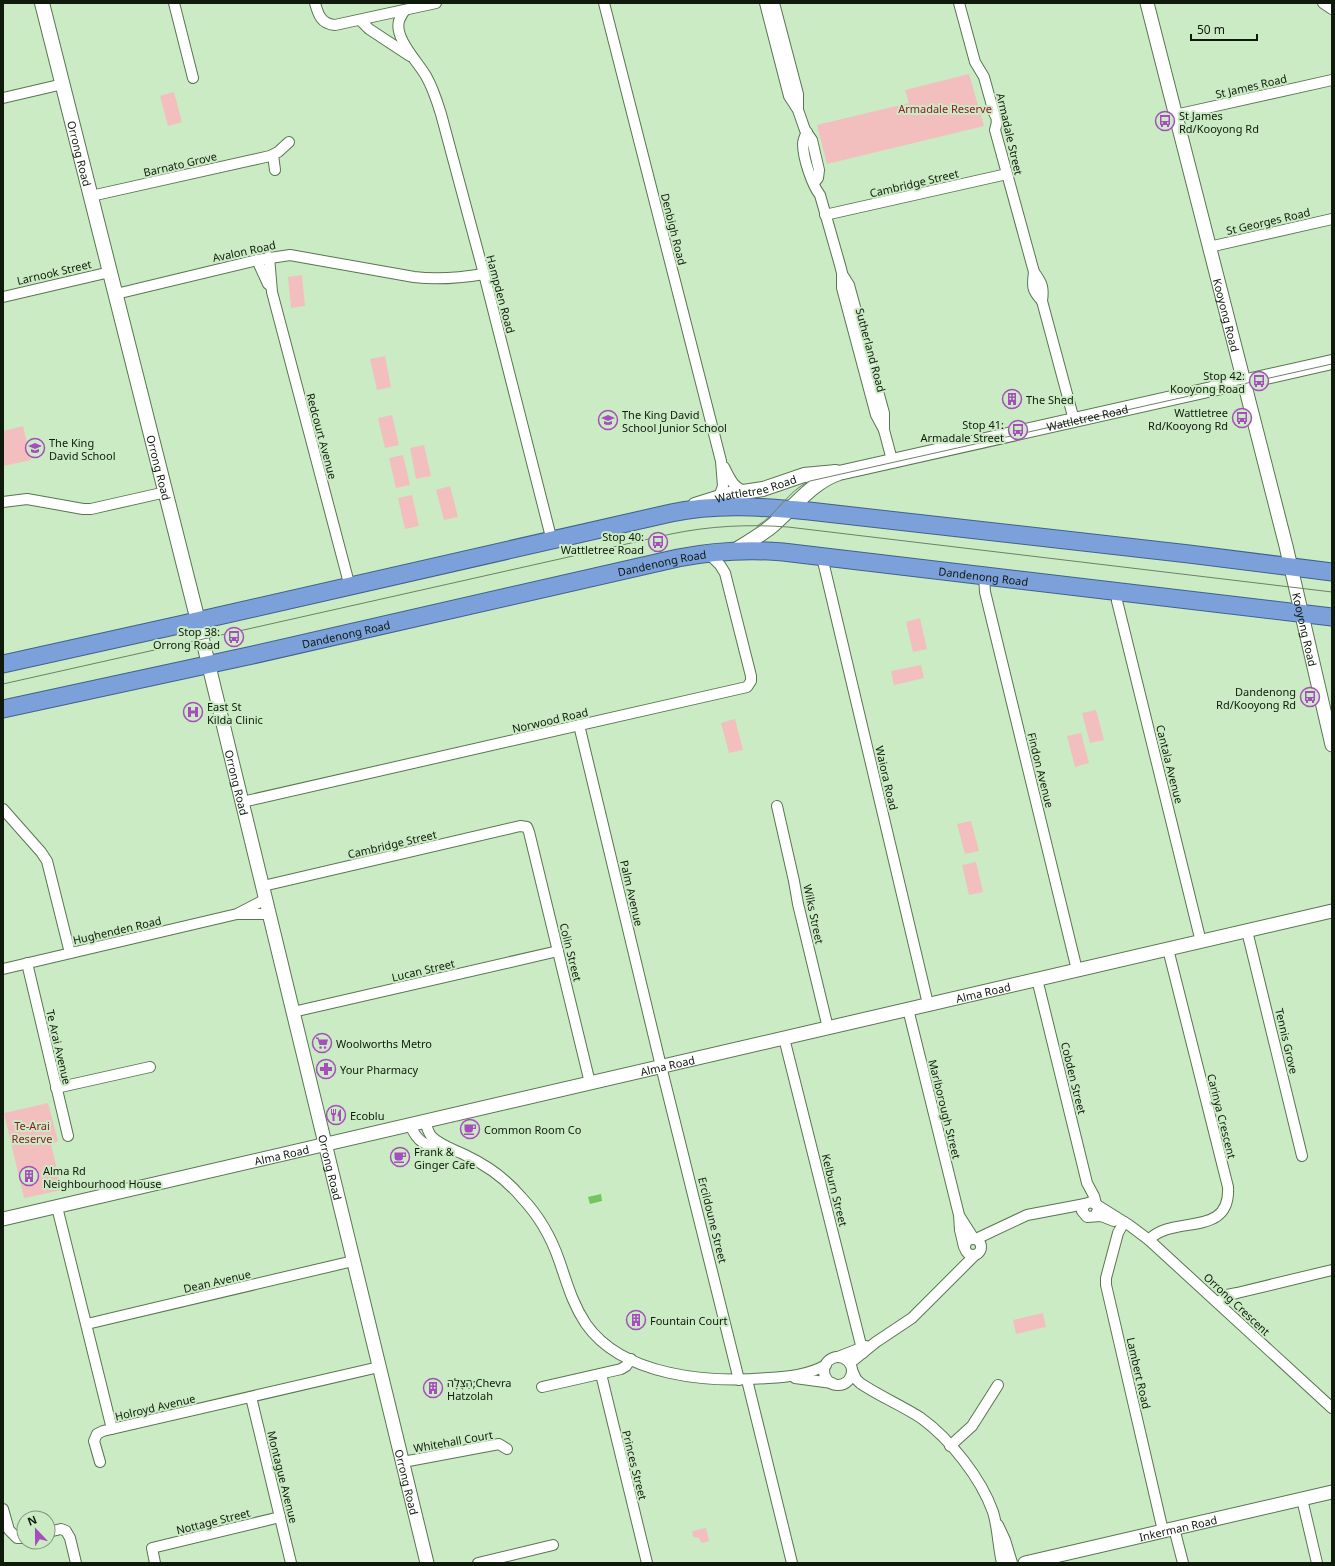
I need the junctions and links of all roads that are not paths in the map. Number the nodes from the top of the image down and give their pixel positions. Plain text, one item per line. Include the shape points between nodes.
1 (42, 3) edge
2 (174, 3) edge
3 (315, 3) edge
4 (436, 3) edge
5 (604, 3) edge
6 (765, 3) edge
7 (774, 3) edge
8 (960, 3) edge
9 (1147, 3) edge
10 (1323, 3) edge
11 (1332, 8) edge
12 (405, 10) junction
13 (360, 20) junction
14 (413, 58) junction
15 (193, 78) dead end
16 (1332, 80) edge
17 (63, 84) junction
18 (3, 98) edge
19 (798, 110) junction
20 (1176, 115) junction
21 (289, 142) dead end
22 (273, 155) junction
23 (275, 170) dead end
24 (1007, 174) junction
25 (91, 196) junction
26 (825, 215) junction
27 (1332, 219) edge
28 (1209, 247) junction
29 (269, 257) junction
30 (257, 260) junction
31 (483, 270) junction
32 (110, 272) junction
33 (272, 292) junction
34 (116, 294) junction
35 (3, 297) edge
36 (1332, 362) edge
37 (1243, 382) junction
38 (1074, 420) junction
39 (892, 460) junction
40 (721, 461) junction
41 (842, 472) junction
42 (753, 491) junction
43 (166, 492) junction
44 (719, 497) junction
45 (3, 502) edge
46 (791, 509) junction
47 (671, 513) junction
48 (552, 541) junction
49 (733, 551) junction
50 (708, 553) junction
51 (822, 557) junction
52 (1291, 567) junction
53 (1332, 572) edge
54 (725, 573) junction
55 (984, 576) junction
56 (350, 587) junction
57 (1118, 591) junction
58 (1301, 613) junction
59 (1332, 617) edge
60 (198, 621) junction
61 (3, 664) edge
62 (209, 664) junction
63 (3, 710) edge
64 (580, 725) junction
65 (1332, 745) edge
66 (242, 802) junction
67 (777, 806) dead end
68 (3, 809) edge
69 (527, 827) joint
70 (263, 886) junction
71 (266, 899) junction
72 (1332, 910) edge
73 (237, 914) junction
74 (269, 914) junction
75 (1247, 931) junction
76 (1200, 942) junction
77 (1168, 949) junction
78 (558, 951) junction
79 (70, 954) junction
80 (27, 963) junction
81 (3, 969) edge
82 (1077, 970) junction
83 (1037, 979) junction
84 (928, 1004) junction
85 (908, 1009) junction
86 (293, 1012) junction
87 (828, 1028) junction
88 (784, 1038) junction
89 (150, 1066) dead end
90 (662, 1066) junction
91 (590, 1083) junction
92 (56, 1088) junction
93 (425, 1121) junction
94 (410, 1124) junction
95 (68, 1136) dead end
96 (325, 1144) junction
97 (458, 1151) junction
98 (1302, 1156) dead end
99 (1091, 1204) junction
100 (57, 1207) junction
101 (1054, 1210) junction
102 (959, 1215) junction
103 (1090, 1216) junction
104 (3, 1219) edge
105 (1124, 1222) junction
106 (998, 1229) junction
107 (975, 1239) junction
108 (1150, 1240) junction
109 (964, 1249) junction
110 (978, 1252) junction
111 (353, 1261) junction
112 (1332, 1270) edge
113 (951, 1279) junction
114 (1218, 1303) junction
115 (86, 1324) junction
116 (862, 1351) junction
117 (838, 1357) junction
118 (631, 1359) junction
119 (826, 1365) junction
120 (380, 1367) junction
121 (851, 1367) junction
122 (601, 1374) junction
123 (787, 1377) junction
124 (743, 1380) junction
125 (837, 1384) junction
126 (998, 1385) dead end
127 (542, 1387) dead end
128 (870, 1390) junction
129 (251, 1397) junction
130 (1332, 1408) edge
131 (112, 1429) junction
132 (950, 1446) junction
133 (507, 1449) dead end
134 (100, 1462) dead end
135 (403, 1462) junction
136 (1332, 1492) edge
137 (1302, 1499) junction
138 (3, 1509) edge
139 (280, 1517) junction
140 (4, 1520) edge
141 (995, 1520) junction
142 (56, 1530) edge
143 (1169, 1530) junction
144 (16, 1537) edge
145 (553, 1545) dead end
146 (1044, 1561) edge
147 (76, 1563) edge
148 (156, 1563) edge
149 (292, 1563) edge
150 (427, 1563) edge
151 (478, 1563) edge
152 (647, 1563) edge
153 (792, 1563) edge
154 (1002, 1563) edge
155 (1012, 1563) edge
156 (1024, 1563) edge
157 (1183, 1563) edge
158 (1317, 1563) edge

1 - 17 main road, Orrong Road
2 - 15 street
3 - 13 street via 319,16 329,24
4 - 12 street
5 - 40 street, Denbigh Road
6 - 19 street, Sutherland Road via 789,96
7 - 19 street, Sutherland Road via 798,94
8 - 24 street, Armadale Street via 975,62 984,77 998,122 995,130
9 - 20 street, Kooyong Road
10 - 11 street
12 - 13 street
12 - 14 street, Hampden Road via 399,19 398,28
13 - 14 street, Hampden Road via 369,29
14 - 31 street, Hampden Road via 426,77 437,101
16 - 20 street, St James Road
17 - 18 street
17 - 25 main road, Orrong Road
19 - 26 street, Sutherland Road via 806,132 812,140 819,170 814,183
20 - 28 street, Kooyong Road
21 - 22 street, Barnato Grove
22 - 23 street
22 - 25 street, Barnato Grove
24 - 26 street, Cambridge Street
24 - 38 street, Armadale Street via 1034,272 1043,290 1042,301
25 - 32 main road, Orrong Road
26 - 39 street, Sutherland Road via 842,273 842,288 876,415 884,430
27 - 28 street, St Georges Road
28 - 37 street, Kooyong Road
29 - 30 street, Avalon Road
29 - 31 street, Avalon Road via 301,256 432,279 450,279
29 - 33 street, Redcourt Avenue
30 - 33 street, Redcourt Avenue
30 - 34 street, Avalon Road
31 - 48 street, Hampden Road
32 - 34 main road, Orrong Road
32 - 35 street, Larnook Street
33 - 56 street, Redcourt Avenue
34 - 43 main road, Orrong Road
36 - 37 main road, Wattletree Road
37 - 38 main road, Wattletree Road
37 - 52 street, Kooyong Road
38 - 39 main road, Wattletree Road
39 - 41 main road, Wattletree Road
40 - 42 street, Denbigh Road via 736,487
40 - 44 street, Denbigh Road via 723,486
41 - 42 main road, Wattletree Road via 804,475
41 - 46 main road, Wattletree Road via 808,493
42 - 44 main road, Wattletree Road
43 - 45 street via 91,509 27,499
43 - 60 main road, Orrong Road
44 - 47 main road, Wattletree Road
46 - 47 highway via 760,506 722,507
46 - 49 main road, Wattletree Road via 765,531
46 - 52 highway
47 - 48 highway
48 - 56 highway
49 - 50 highway, Dandenong Road
49 - 51 highway, Dandenong Road via 767,551
49 - 54 street
50 - 54 street, Norwood Road
50 - 62 highway, Dandenong Road
51 - 55 highway, Dandenong Road
51 - 84 street, Waiora Road
52 - 53 highway
52 - 58 street, Kooyong Road
54 - 64 street, Norwood Road via 751,676 750,685 738,690
55 - 57 highway, Dandenong Road
55 - 82 street, Findon Avenue via 985,592
56 - 60 highway
57 - 58 highway, Dandenong Road
57 - 76 street, Cantala Avenue via 1117,601
58 - 59 highway, Dandenong Road
58 - 65 street, Kooyong Road
60 - 61 highway
60 - 62 street, Orrong Road
62 - 63 highway, Dandenong Road
62 - 66 street, Orrong Road
64 - 66 street, Norwood Road
64 - 90 street, Palm Avenue
66 - 70 street, Orrong Road
67 - 87 street, Wilks Street
68 - 79 street via 47,861
69 - 70 street, Cambridge Street via 520,826
69 - 78 street, Colin Street
70 - 71 street, Orrong Road
71 - 73 street, Hughenden Road
71 - 74 street, Orrong Road
72 - 75 street, Alma Road
73 - 74 street, Hughenden Road
73 - 79 street, Hughenden Road
74 - 86 street, Orrong Road
75 - 76 street, Alma Road
75 - 98 street, Tennis Grove
76 - 77 street, Alma Road
77 - 82 street, Alma Road
77 - 108 street, Carinya Crescent via 1228,1194 1224,1208 1215,1218 1159,1232
78 - 86 street, Lucan Street
78 - 91 street, Colin Street
79 - 80 street, Hughenden Road
80 - 81 street, Hughenden Road
80 - 92 street, Te Arai Avenue
82 - 83 street, Alma Road
83 - 84 street, Alma Road
83 - 99 street, Cobden Street
84 - 85 street, Alma Road
85 - 87 street, Alma Road
85 - 102 street, Marlborough Street
86 - 96 street, Orrong Road
87 - 88 street, Alma Road
88 - 90 street, Alma Road
88 - 116 street, Kelburn Street
89 - 92 street
90 - 91 street, Alma Road
90 - 124 street, Ercildoune Street
91 - 93 street, Alma Road
92 - 95 street, Te Arai Avenue
93 - 94 street, Alma Road
93 - 97 street via 431,1136
94 - 96 street, Alma Road
94 - 97 street via 420,1141
96 - 100 street, Alma Road
96 - 111 street, Orrong Road
97 - 118 street via 491,1170 513,1188 530,1207 554,1246 576,1307 588,1325 606,1344
99 - 101 street, Orrong Crescent
99 - 103 street via 1098,1210
99 - 103 street via 1082,1208
99 - 105 street, Orrong Crescent
100 - 104 street, Alma Road
100 - 115 street, Holroyd Avenue
101 - 103 street, Orrong Crescent
101 - 106 street, Orrong Crescent via 1028,1215
102 - 107 street, Marlborough Street
102 - 109 street, Marlborough Street
103 - 105 street, Orrong Crescent
105 - 108 street, Orrong Crescent
105 - 143 street, Lambert Road via 1118,1233 1106,1282
106 - 107 street, Orrong Crescent
106 - 110 street, Orrong Crescent
107 - 109 street via 968,1240
107 - 110 street via 980,1242
108 - 114 street, Orrong Crescent
109 - 110 street via 969,1255
109 - 113 street, Orrong Crescent
110 - 113 street, Orrong Crescent
111 - 115 street, Dean Avenue
111 - 120 street, Orrong Road
112 - 114 street via 1237,1292
113 - 116 street, Orrong Crescent via 912,1318
114 - 130 street, Orrong Crescent
115 - 131 street, Holroyd Avenue
116 - 117 street, Orrong Crescent
116 - 121 street, Orrong Crescent
117 - 119 street via 831,1359
117 - 121 street via 847,1360
118 - 122 street via 624,1368
118 - 124 street via 677,1374
119 - 123 street via 817,1370
119 - 125 street via 826,1377
120 - 129 street, Holroyd Avenue
120 - 135 street, Orrong Road
121 - 125 street via 850,1379
121 - 128 street via 856,1379
122 - 127 street
122 - 152 street, Princes Street
123 - 124 street
123 - 125 street
124 - 153 street, Ercildoune Street
125 - 128 street
126 - 132 street via 972,1426
128 - 132 street via 921,1419
129 - 131 street, Holroyd Avenue
129 - 139 street, Montague Avenue
131 - 134 street via 99,1433 95,1438
132 - 141 street via 987,1498
133 - 135 street, Whitehall Court via 499,1444
135 - 150 street, Orrong Road
136 - 137 street, Inkerman Road
137 - 143 street, Inkerman Road
137 - 158 street
138 - 140 street
139 - 148 street, Nottage Street via 152,1548
139 - 149 street, Montague Avenue
140 - 144 street
141 - 154 street
141 - 155 street
142 - 147 street via 66,1531
143 - 146 street, Inkerman Road
143 - 157 street, Lambert Road
145 - 151 street
146 - 156 street, Inkerman Road

